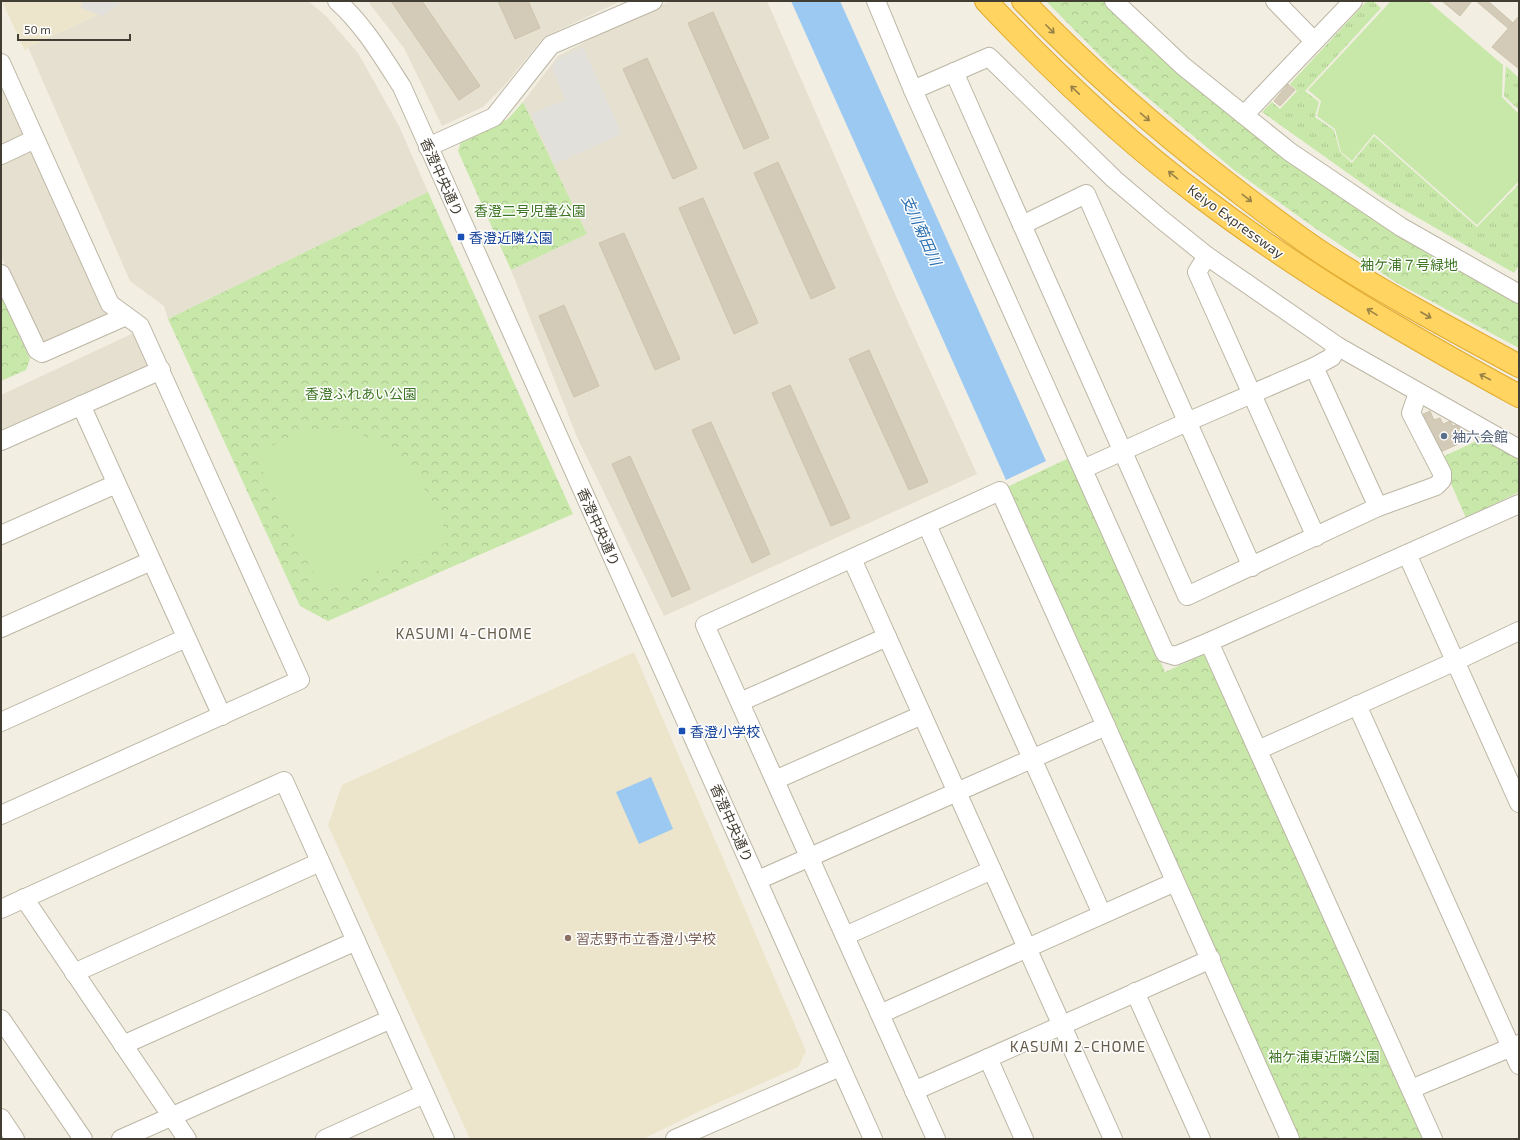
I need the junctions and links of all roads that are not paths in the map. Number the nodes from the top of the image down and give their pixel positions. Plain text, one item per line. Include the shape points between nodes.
1 (337, 1) edge
2 (653, 1) edge
3 (876, 1) edge
4 (986, 1) edge
5 (1023, 1) edge
6 (1114, 1) edge
7 (1275, 1) edge
8 (1353, 1) edge
9 (1314, 41) junction
10 (1, 63) edge
11 (954, 72) junction
12 (913, 90) junction
13 (1244, 115) junction
14 (35, 139) junction
15 (428, 147) junction
16 (1, 155) edge
17 (1022, 225) junction
18 (1208, 256) junction
19 (1, 274) edge
20 (1518, 292) edge
21 (126, 316) junction
22 (1338, 346) junction
23 (1519, 366) edge
24 (1314, 367) junction
25 (161, 370) junction
26 (1418, 393) junction
27 (1251, 395) junction
28 (1519, 396) edge
29 (81, 405) junction
30 (1187, 422) junction
31 (1, 441) edge
32 (1519, 449) edge
33 (1123, 451) junction
34 (1083, 469) junction
35 (116, 484) junction
36 (1519, 504) edge
37 (1378, 508) junction
38 (928, 525) junction
39 (1, 535) edge
40 (1316, 537) junction
41 (1407, 554) junction
42 (852, 559) junction
43 (151, 561) junction
44 (1252, 566) junction
45 (1, 628) edge
46 (1519, 631) edge
47 (887, 637) junction
48 (186, 638) junction
49 (1209, 642) junction
50 (1456, 661) junction
51 (740, 702) junction
52 (1357, 705) junction
53 (922, 715) junction
54 (222, 716) junction
55 (1, 722) edge
56 (1106, 726) junction
57 (1258, 750) junction
58 (1031, 759) junction
59 (775, 780) junction
60 (957, 792) junction
61 (1519, 803) edge
62 (1, 815) edge
63 (810, 858) junction
64 (320, 862) junction
65 (992, 870) junction
66 (758, 880) junction
67 (1176, 882) junction
68 (24, 898) junction
69 (1, 909) edge
70 (1102, 914) junction
71 (845, 936) junction
72 (356, 941) junction
73 (1027, 948) junction
74 (1211, 959) junction
75 (74, 973) junction
76 (1135, 992) junction
77 (880, 1014) junction
78 (1, 1018) edge
79 (391, 1019) junction
80 (1062, 1025) junction
81 (123, 1045) junction
82 (1515, 1045) edge
83 (988, 1058) junction
84 (1519, 1065) edge
85 (840, 1066) junction
86 (1411, 1089) junction
87 (914, 1091) junction
88 (424, 1094) junction
89 (172, 1116) junction
90 (1, 1118) edge
91 (709, 1132) edge
92 (15, 1139) edge
93 (83, 1139) edge
94 (121, 1139) edge
95 (187, 1139) edge
96 (325, 1139) edge
97 (445, 1139) edge
98 (675, 1139) edge
99 (872, 1139) edge
100 (936, 1139) edge
101 (1024, 1139) edge
102 (1113, 1139) edge
103 (1201, 1139) edge
104 (1290, 1139) edge
105 (1433, 1139) edge

1 - 15 street, 香澄中央通り via 370,36 394,74
2 - 15 street via 550,45 494,117
3 - 12 street
28 -> 4 highway, Keiyo Expressway via 1337,291 1201,197 1094,108
5 -> 23 highway, Keiyo Expressway via 1091,70 1202,164 1255,205 1322,253
6 - 13 street via 1183,66
7 - 9 street
8 - 9 street
9 - 13 street
10 - 14 street
11 - 12 street
11 - 17 street
11 - 18 street via 988,57 1114,179
12 - 34 street
13 - 20 street via 1290,152 1401,227
14 - 16 street
14 - 21 street via 110,304
15 - 66 street, 香澄中央通り
17 - 30 street via 1086,194
17 - 33 street
18 - 22 street
18 - 27 street via 1197,272
19 - 21 street via 37,350 42,353
21 - 25 street via 140,326
22 - 24 street via 1332,357
22 - 26 street
24 - 27 street
24 - 37 street
25 - 29 street
25 - 54 street via 300,680
26 - 32 street
26 - 37 street via 1411,413 1442,473 1442,480 1436,486
27 - 30 street
27 - 40 street
29 - 31 street
29 - 35 street
30 - 33 street
30 - 44 street
33 - 34 street
33 - 44 street via 1187,596
34 - 49 street via 1166,653 1175,656
35 - 39 street
35 - 43 street
36 - 41 street
37 - 40 street
38 - 42 street
38 - 56 street via 1000,492
38 - 58 street
40 - 44 street
41 - 49 street
41 - 50 street
42 - 47 street
42 - 51 street via 705,625
43 - 45 street
43 - 48 street
46 - 50 street
47 - 51 street
47 - 53 street
48 - 54 street
48 - 55 street
49 - 57 street
50 - 52 street
50 - 61 street
51 - 59 street
52 - 57 street
52 - 82 street
53 - 59 street
53 - 60 street
54 - 62 street
56 - 58 street
56 - 67 street
57 - 86 street
58 - 60 street
58 - 70 street
59 - 63 street
60 - 63 street
60 - 65 street
63 - 66 street
63 - 71 street
64 - 68 street via 284,781
64 - 72 street
64 - 75 street
65 - 71 street
65 - 73 street
66 - 85 street, 香澄中央通り
67 - 70 street
67 - 74 street
68 - 69 street
68 - 75 street
70 - 73 street
71 - 77 street
72 - 79 street
72 - 81 street
73 - 77 street
73 - 80 street
74 - 76 street
74 - 104 street
75 - 81 street
76 - 80 street
76 - 103 street
77 - 87 street
78 - 93 street
79 - 88 street
79 - 89 street
80 - 83 street
80 - 102 street
81 - 89 street
82 - 84 street
82 - 86 street
83 - 87 street
83 - 101 street
85 - 91 street
85 - 99 street, 香澄中央通り
86 - 105 street
87 - 100 street
88 - 96 street
88 - 97 street
89 - 94 street
89 - 95 street
90 - 92 street
91 - 98 street

